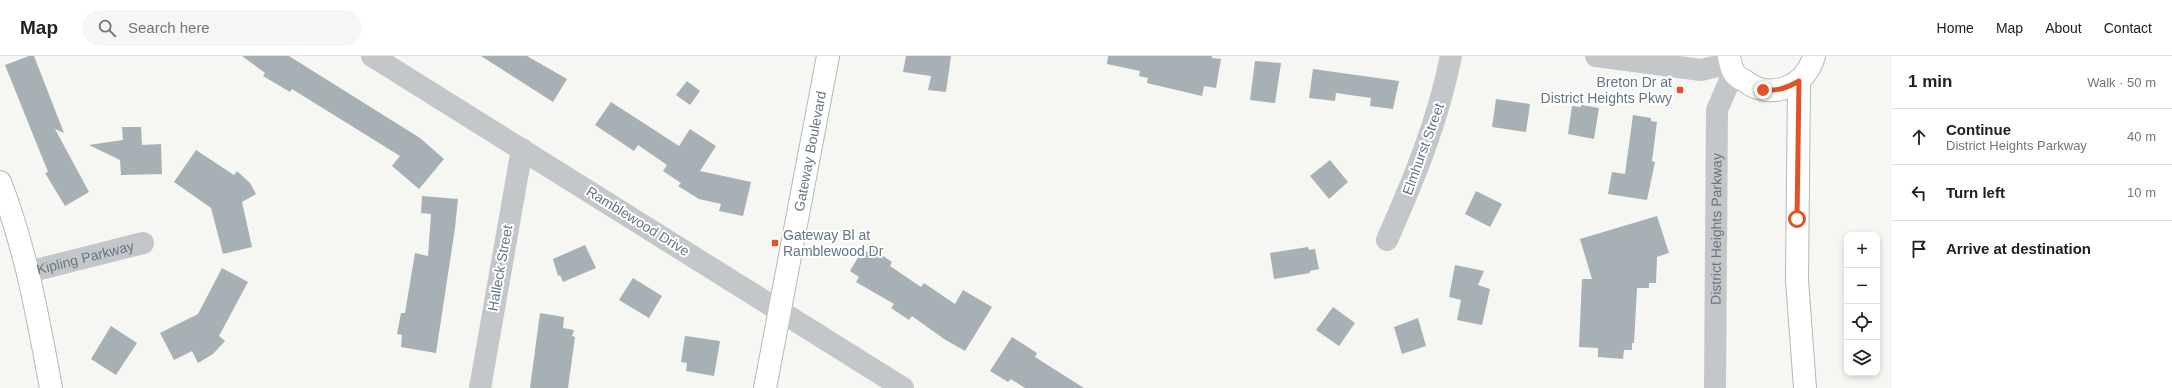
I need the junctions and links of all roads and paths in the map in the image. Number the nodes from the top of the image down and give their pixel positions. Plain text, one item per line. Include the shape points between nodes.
1 (372, 56) edge
2 (828, 56) edge
3 (1451, 56) edge
4 (1596, 56) edge
5 (1814, 56) edge
6 (1731, 64) edge
7 (1799, 81) junction
8 (522, 149) junction
9 (0, 182) edge
10 (1387, 240) dead end
11 (143, 243) dead end
12 (28, 272) junction
13 (779, 309) junction
14 (51, 388) edge
15 (480, 388) edge
16 (765, 388) edge
17 (903, 388) edge
18 (1715, 388) edge
19 (1805, 388) edge

1 - 8 street, Ramblewood Drive
2 - 13 street, Gateway Boulevard
3 - 10 street, Elmhurst Street via 1445,88 1429,141
4 - 6 street via 1701,70
5 - 7 street via 1808,70
6 - 7 street via 1751,86 1763,90 1782,89
6 - 18 street, District Heights Parkway via 1717,110
7 - 19 street via 1797,280
8 - 13 street, Ramblewood Drive
8 - 15 street, Halleck Street
9 - 12 street, Kipling Parkway via 17,229
11 - 12 street, Kipling Parkway
12 - 14 street, Kipling Parkway
13 - 16 street, Gateway Boulevard
13 - 17 street, Ramblewood Drive

